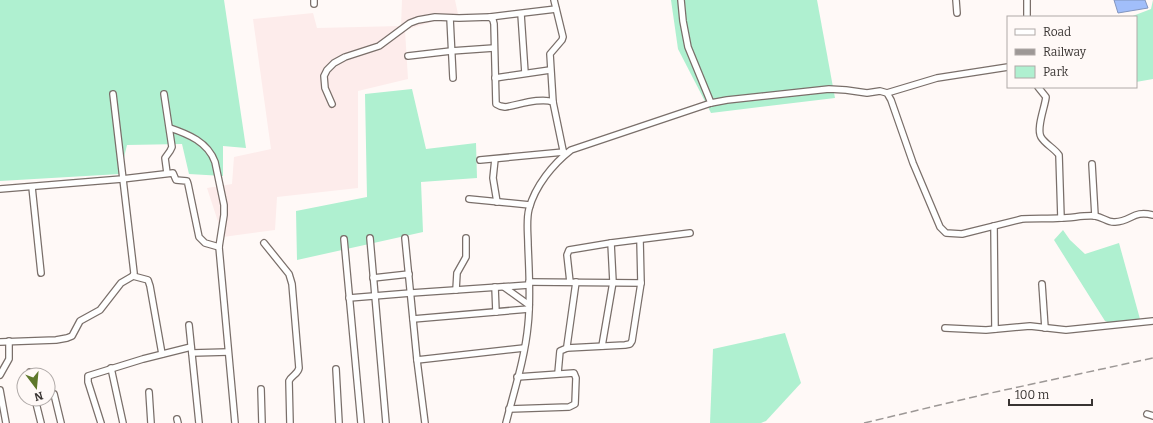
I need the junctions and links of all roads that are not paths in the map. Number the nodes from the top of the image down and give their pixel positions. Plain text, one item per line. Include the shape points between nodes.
1 (554, 0) edge
2 (681, 0) edge
3 (956, 0) edge
4 (1027, 0) edge
5 (556, 9) junction
6 (957, 13) dead end
7 (521, 14) junction
8 (1027, 16) edge
9 (490, 17) junction
10 (450, 18) junction
11 (494, 48) junction
12 (451, 51) junction
13 (408, 56) dead end
14 (1007, 67) edge
15 (550, 70) junction
16 (525, 73) junction
17 (453, 78) dead end
18 (495, 78) junction
19 (1039, 88) edge
20 (888, 93) junction
21 (113, 94) dead end
22 (164, 94) dead end
23 (553, 102) junction
24 (711, 103) junction
25 (332, 104) dead end
26 (170, 128) junction
27 (564, 154) junction
28 (495, 159) junction
29 (480, 160) dead end
30 (1092, 164) dead end
31 (167, 173) junction
32 (122, 179) junction
33 (32, 187) junction
34 (0, 189) edge
35 (469, 199) dead end
36 (497, 202) junction
37 (530, 207) junction
38 (1153, 215) edge
39 (1095, 216) junction
40 (1061, 218) junction
41 (994, 226) junction
42 (690, 233) dead end
43 (344, 238) dead end
44 (370, 238) dead end
45 (406, 238) dead end
46 (466, 238) dead end
47 (640, 240) junction
48 (264, 242) dead end
49 (612, 243) junction
50 (219, 247) junction
51 (41, 273) dead end
52 (409, 274) junction
53 (133, 276) junction
54 (374, 278) junction
55 (570, 282) junction
56 (576, 282) junction
57 (613, 282) junction
58 (529, 283) junction
59 (641, 283) junction
60 (1042, 284) dead end
61 (504, 286) junction
62 (495, 287) junction
63 (456, 290) junction
64 (411, 293) junction
65 (375, 296) junction
66 (350, 298) junction
67 (529, 307) junction
68 (496, 312) junction
69 (413, 319) junction
70 (1153, 321) edge
71 (189, 325) dead end
72 (945, 328) dead end
73 (1045, 328) junction
74 (994, 329) junction
75 (10, 341) junction
76 (0, 342) edge
77 (602, 346) junction
78 (524, 348) junction
79 (567, 348) junction
80 (192, 350) junction
81 (228, 352) junction
82 (162, 354) junction
83 (417, 360) junction
84 (111, 368) junction
85 (336, 369) dead end
86 (558, 373) junction
87 (0, 375) edge
88 (517, 377) junction
89 (261, 389) dead end
90 (0, 390) edge
91 (149, 392) dead end
92 (56, 404) edge
93 (38, 407) edge
94 (509, 409) junction
95 (1147, 414) dead end
96 (1153, 416) edge
97 (6, 423) edge
98 (41, 423) edge
99 (60, 423) edge
100 (101, 423) edge
101 (123, 423) edge
102 (151, 423) edge
103 (199, 423) edge
104 (235, 423) edge
105 (262, 423) edge
106 (290, 423) edge
107 (339, 423) edge
108 (361, 423) edge
109 (386, 423) edge
110 (425, 423) edge
111 (506, 423) edge

1 - 5 street
2 - 24 street via 688,47
3 - 6 street
4 - 8 street
5 - 7 street
5 - 15 street via 563,37 550,54
7 - 9 street
7 - 16 street
9 - 10 street
9 - 11 street via 494,24
10 - 12 street
10 - 25 street via 431,17 410,23 379,46 334,63 324,76 325,88
11 - 12 street
11 - 18 street
12 - 13 street
12 - 17 street
14 - 20 street via 937,78
15 - 16 street
15 - 23 street
16 - 18 street
18 - 23 street via 496,104 500,106 549,100
19 - 40 street via 1046,97 1040,133 1042,139 1059,155
20 - 24 street via 829,89
20 - 41 street via 913,163 940,227 946,233 962,234
21 - 32 street
22 - 26 street
23 - 27 street
24 - 27 street via 585,144
26 - 31 street via 172,147 165,158
26 - 50 street via 194,137 212,155 221,190 224,216
27 - 28 street
27 - 37 street via 545,177
28 - 29 street
28 - 36 street via 493,178
30 - 39 street
31 - 32 street
31 - 50 street via 173,173 176,180 187,181 201,241
32 - 33 street
32 - 53 street
33 - 34 street
33 - 51 street
35 - 36 street
36 - 37 street
37 - 58 street
38 - 39 street via 1137,214 1115,222
39 - 40 street
40 - 41 street via 1022,219
41 - 74 street
42 - 47 street
43 - 66 street
44 - 54 street
45 - 52 street
46 - 63 street via 467,254 457,272
47 - 49 street
47 - 59 street
48 - 106 street via 289,274 292,284 299,371 289,381
49 - 55 street via 570,250 567,255
49 - 57 street
50 - 81 street
52 - 54 street
52 - 64 street
53 - 75 street via 121,283 100,310 80,321 72,336 56,340
53 - 82 street via 148,280
54 - 65 street
55 - 56 street
55 - 58 street
56 - 57 street
56 - 79 street
57 - 59 street
57 - 77 street
58 - 61 street
58 - 67 street
59 - 77 street via 632,341 625,345
60 - 73 street
61 - 62 street
61 - 67 street
62 - 63 street
62 - 68 street
63 - 64 street
64 - 65 street
64 - 69 street
65 - 66 street
65 - 109 street
66 - 108 street
67 - 68 street
67 - 78 street
68 - 69 street
69 - 83 street
70 - 73 street via 1066,330
71 - 80 street
72 - 74 street
73 - 74 street via 1023,326
75 - 76 street
75 - 87 street via 9,359
77 - 79 street
78 - 83 street
78 - 88 street
79 - 86 street via 560,351
80 - 81 street
80 - 82 street
80 - 103 street
81 - 104 street
82 - 84 street
83 - 110 street
84 - 100 street via 88,376
84 - 101 street
85 - 107 street
86 - 88 street
86 - 94 street via 571,372 576,375 575,401 572,406
88 - 94 street
89 - 105 street
90 - 97 street
91 - 102 street
92 - 99 street
93 - 98 street
94 - 111 street
95 - 96 street

